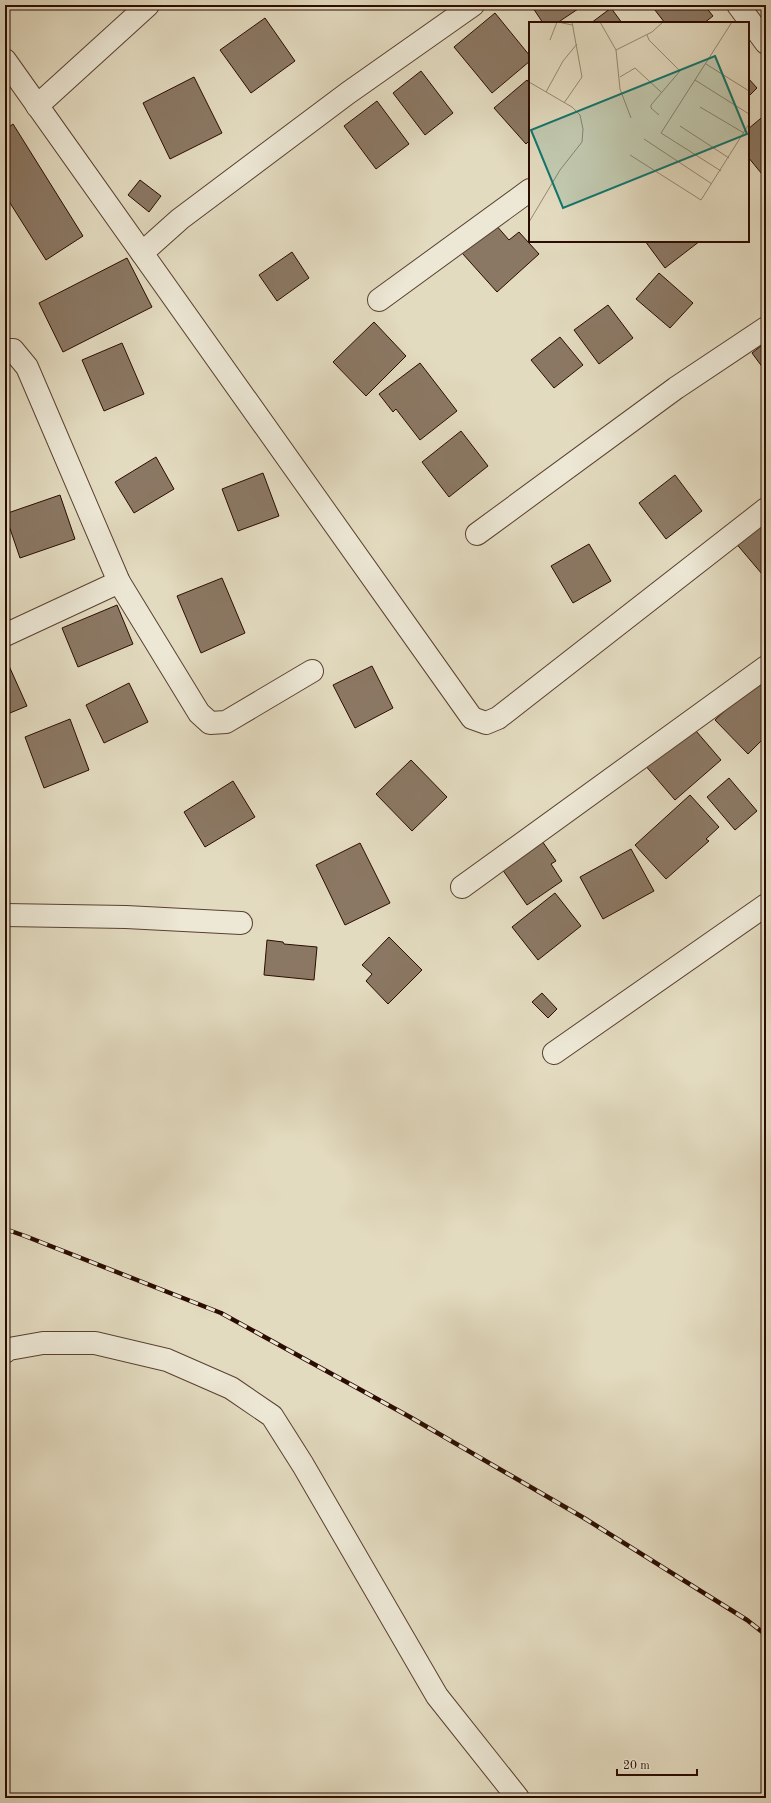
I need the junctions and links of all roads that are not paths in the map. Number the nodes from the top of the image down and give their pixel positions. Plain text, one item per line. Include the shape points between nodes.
1 (148, 5) edge
2 (473, 5) edge
3 (738, 5) edge
4 (748, 22) edge
5 (750, 25) edge
6 (766, 43) edge
7 (5, 60) edge
8 (37, 106) junction
9 (529, 191) edge
10 (142, 253) junction
11 (379, 300) dead end
12 (766, 328) edge
13 (5, 350) edge
14 (766, 508) edge
15 (477, 534) dead end
16 (119, 582) junction
17 (5, 635) edge
18 (766, 667) edge
19 (312, 671) dead end
20 (462, 887) dead end
21 (766, 905) edge
22 (5, 915) edge
23 (241, 923) dead end
24 (554, 1053) dead end
25 (5, 1352) edge
26 (518, 1798) edge

1 - 8 street
2 - 10 street via 341,98 180,219
3 - 4 street
5 - 6 street
7 - 8 street
8 - 10 street
9 - 11 street
10 - 14 street via 472,718 486,723 498,718
12 - 15 street via 676,388
13 - 16 street via 13,350 27,366
16 - 17 street
16 - 19 street via 199,713 210,723 226,722
18 - 20 street
21 - 24 street
22 - 23 street via 126,917
25 - 26 street via 43,1343 95,1343 167,1360 231,1388 272,1416 304,1465 437,1696

